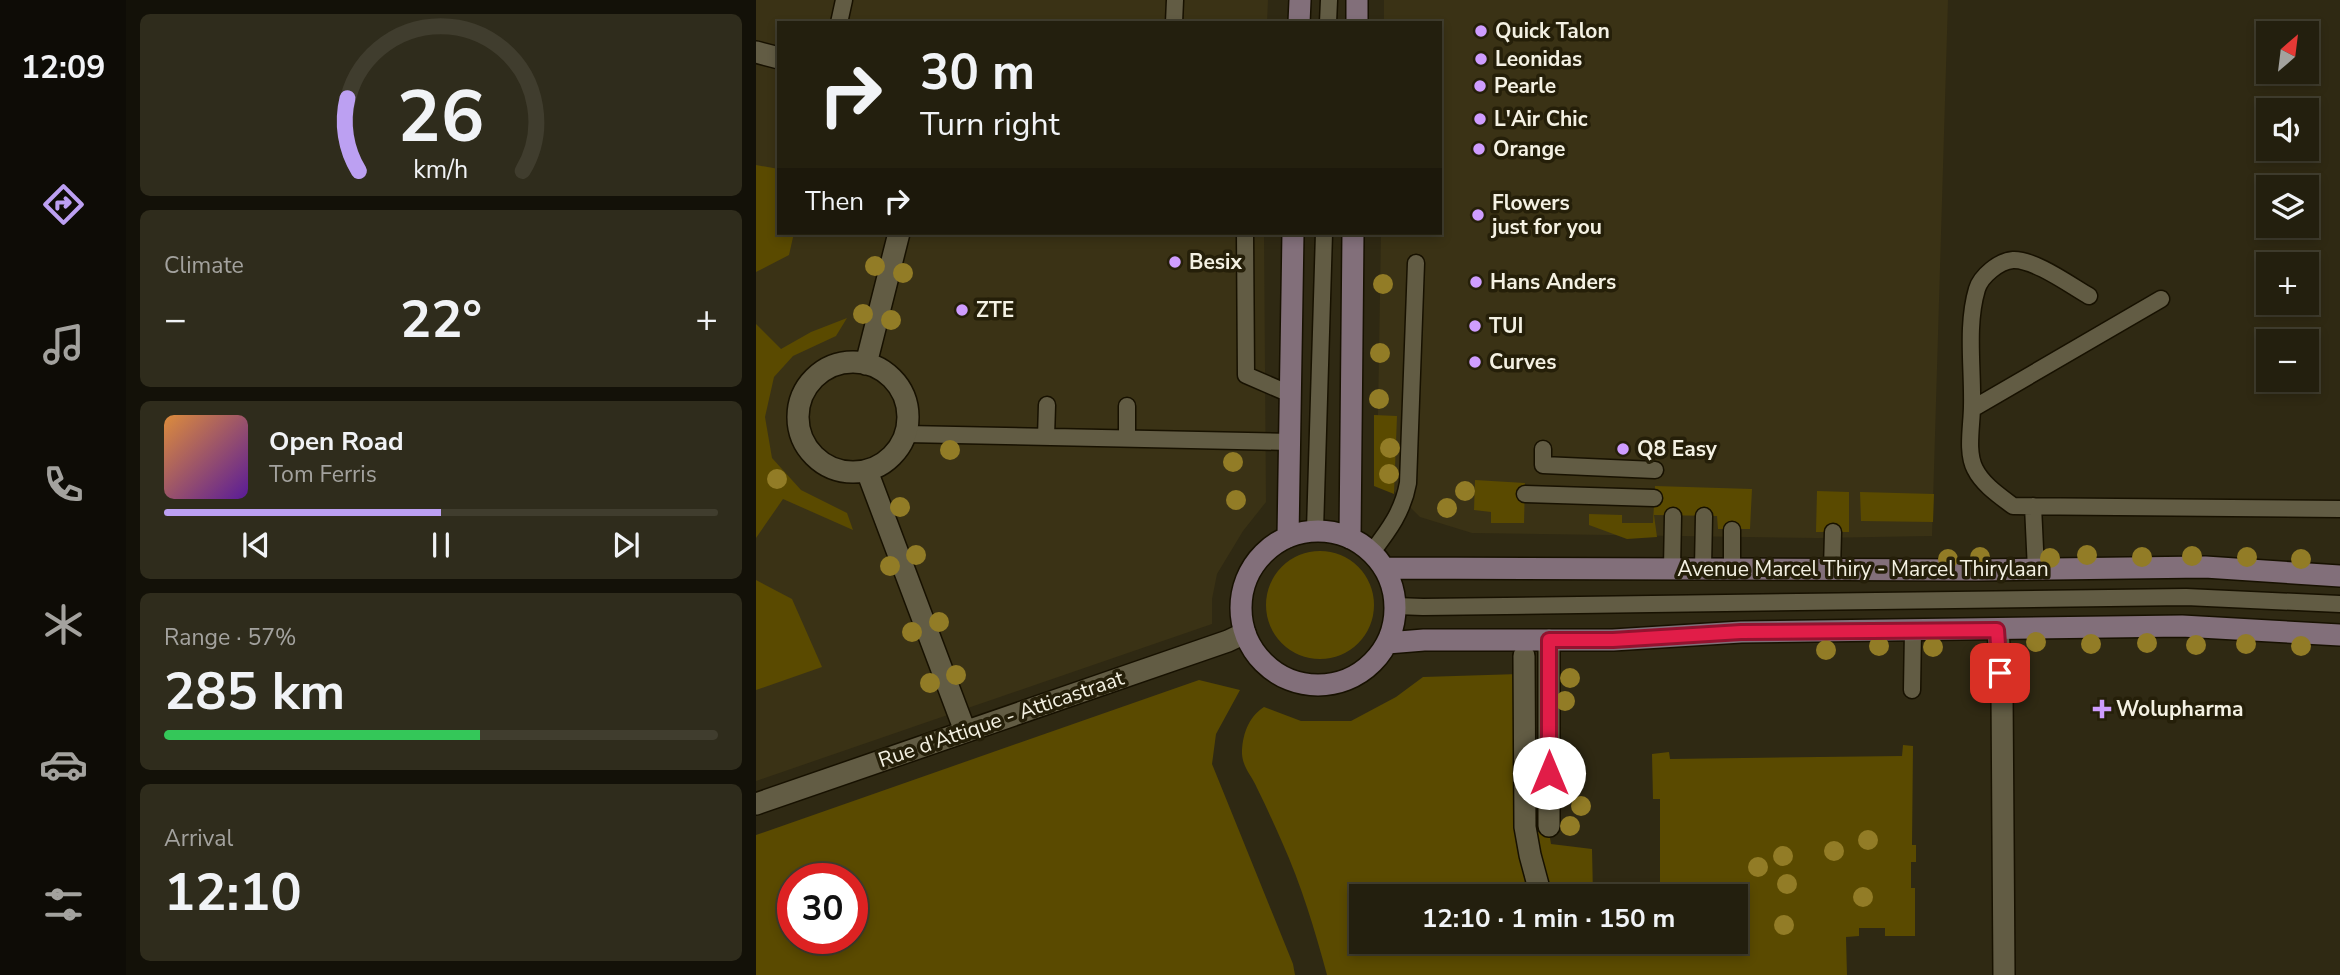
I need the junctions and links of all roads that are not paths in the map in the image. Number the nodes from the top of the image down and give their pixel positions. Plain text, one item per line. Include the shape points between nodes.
1 (844, 0) edge
2 (1175, 0) edge
3 (1300, 0) edge
4 (1329, 0) edge
5 (1357, 0) edge
6 (839, 21) edge
7 (1174, 21) edge
8 (1299, 21) edge
9 (1328, 21) edge
10 (1357, 21) edge
11 (756, 52) edge
12 (777, 57) edge
13 (898, 235) edge
14 (1245, 235) edge
15 (1293, 235) edge
16 (1324, 235) edge
17 (1353, 235) edge
18 (1416, 263) dead end
19 (2089, 296) dead end
20 (2161, 299) dead end
21 (866, 364) junction
22 (1290, 394) junction
23 (1047, 405) dead end
24 (1127, 406) dead end
25 (1972, 409) junction
26 (906, 434) junction
27 (1046, 437) junction
28 (1127, 438) junction
29 (1290, 442) junction
30 (1543, 450) dead end
31 (1630, 452) dead end
32 (1630, 468) junction
33 (1655, 470) dead end
34 (867, 471) junction
35 (1525, 494) dead end
36 (1654, 498) dead end
37 (2033, 506) junction
38 (2340, 509) edge
39 (1673, 516) dead end
40 (1704, 516) dead end
41 (1315, 530) junction
42 (1732, 530) dead end
43 (1833, 532) dead end
44 (1288, 537) junction
45 (1350, 538) junction
46 (1378, 560) junction
47 (1672, 568) junction
48 (1703, 568) junction
49 (1732, 568) junction
50 (1832, 569) junction
51 (2036, 570) junction
52 (2340, 576) edge
53 (2340, 604) edge
54 (1396, 606) junction
55 (1913, 630) junction
56 (1997, 630) junction
57 (1245, 632) junction
58 (2340, 635) edge
59 (1549, 640) junction
60 (1387, 643) junction
61 (1524, 656) dead end
62 (1912, 690) dead end
63 (965, 732) junction
64 (756, 804) edge
65 (1549, 825) dead end
66 (1538, 884) edge
67 (2004, 975) edge

1 - 6 lane
2 - 7 lane
3 - 8 main road
4 - 9 lane
5 - 10 main road
11 - 12 street
13 - 21 street
14 - 22 lane via 1246,375
15 - 22 main road
16 - 41 lane
17 - 45 main road
18 - 46 lane via 1408,483 1406,498
19 - 25 lane via 2029,262 2011,260 1994,267 1978,286 1972,319
20 - 25 lane
21 - 26 street via 894,380 903,393 909,421
21 - 34 street via 850,362 822,372 802,396 798,418 803,440 818,460 842,471
22 - 29 main road
23 - 27 lane
24 - 28 lane
25 - 37 lane via 1974,469 2013,506
26 - 27 lane
26 - 34 street via 887,461
27 - 28 lane
28 - 29 lane
29 - 44 main road
30 - 32 lane via 1543,465 1585,459
31 - 32 lane
32 - 33 lane
34 - 63 street
35 - 36 lane
37 - 38 lane
37 - 51 lane
39 - 47 lane
40 - 48 lane
41 - 44 main road
41 - 45 main road
42 - 49 lane
43 - 50 lane
44 - 57 main road via 1261,555 1251,569 1241,600
45 - 46 main road
46 - 47 main road, Avenue Marcel Thiry - Marcel Thirylaan
46 - 54 main road
47 - 48 main road, Avenue Marcel Thiry - Marcel Thirylaan
48 - 49 main road, Avenue Marcel Thiry - Marcel Thirylaan
49 - 50 main road, Avenue Marcel Thiry - Marcel Thirylaan
50 - 51 main road, Avenue Marcel Thiry - Marcel Thirylaan
51 - 52 main road, Avenue Marcel Thiry - Marcel Thirylaan via 2205,567
53 - 54 lane, Avenue Marcel Thiry - Marcel Thirylaan via 2186,597
54 - 60 main road
55 - 56 main road
55 - 59 main road
55 - 62 lane
56 - 58 main road via 2182,626
56 - 67 street via 2002,693
57 - 60 main road via 1271,669 1286,678 1319,685 1358,674
57 - 63 street, Rue d'Attique - Atticastraat
59 - 60 main road
59 - 65 street
61 - 66 street via 1525,827
63 - 64 street, Rue d'Attique - Atticastraat

